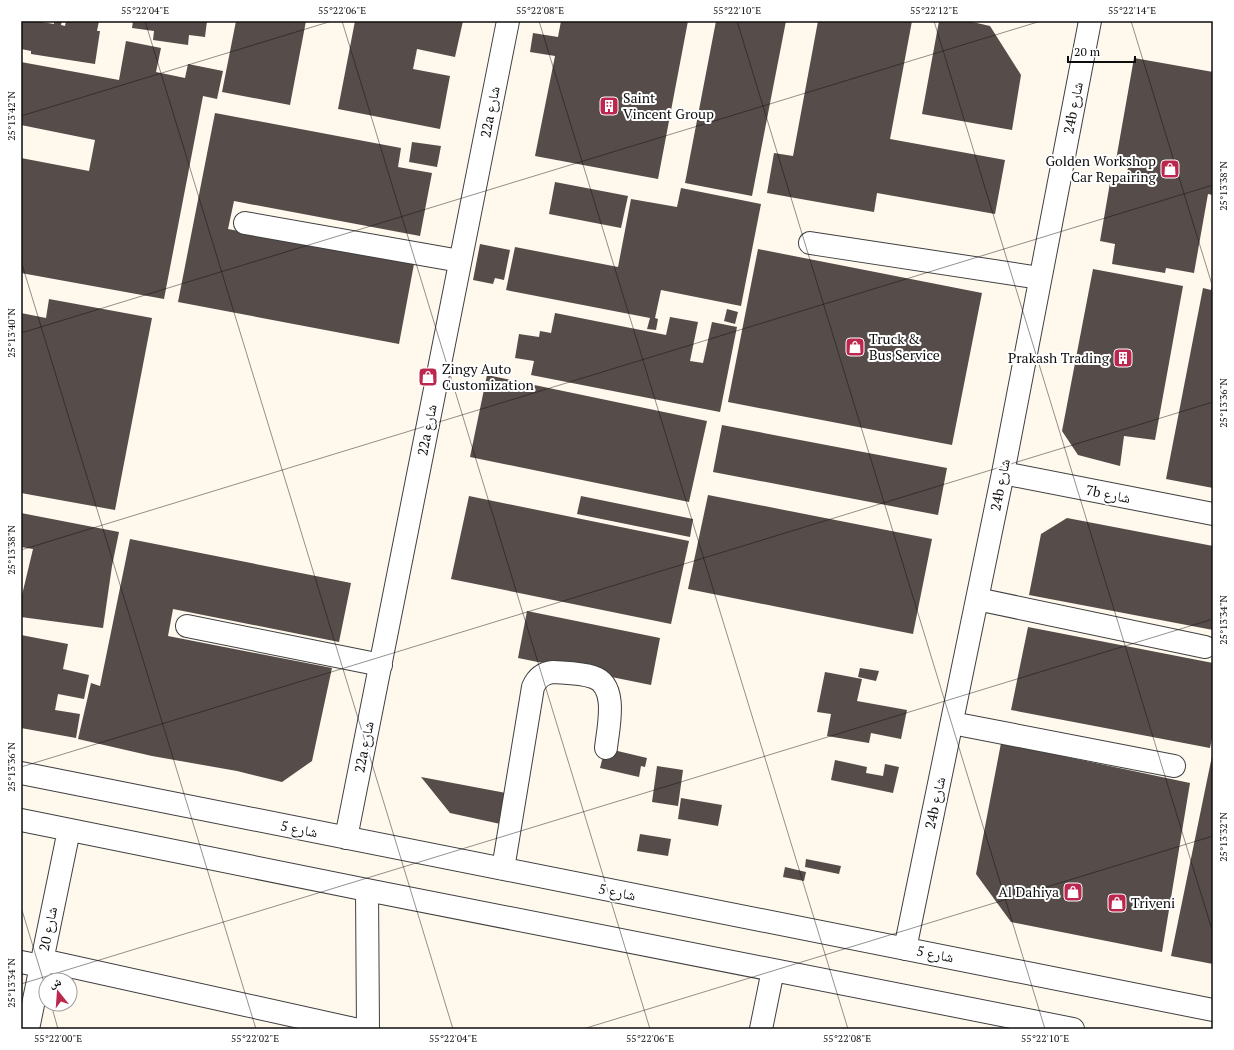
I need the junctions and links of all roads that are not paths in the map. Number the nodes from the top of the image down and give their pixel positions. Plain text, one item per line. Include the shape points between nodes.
1 (508, 21) edge
2 (1090, 21) edge
3 (245, 223) dead end
4 (810, 243) dead end
5 (460, 261) junction
6 (1040, 278) junction
7 (1003, 473) junction
8 (1213, 514) edge
9 (977, 599) junction
10 (187, 626) dead end
11 (1205, 647) dead end
12 (381, 665) junction
13 (952, 723) junction
14 (606, 748) dead end
15 (1174, 766) dead end
16 (21, 773) edge
17 (21, 820) edge
18 (69, 830) junction
19 (346, 838) junction
20 (502, 869) junction
21 (367, 890) junction
22 (905, 949) junction
23 (35, 963) edge
24 (773, 970) junction
25 (1213, 1010) edge
26 (28, 1029) edge
27 (354, 1029) edge
28 (368, 1029) edge
29 (762, 1029) edge
30 (1073, 1029) edge

1 - 5 street, 22a شارع
2 - 6 street, 24b شارع
3 - 5 street
4 - 6 street
5 - 12 street, 22a شارع
6 - 7 street, 24b شارع
7 - 8 street, 7b شارع
7 - 9 street, 24b شارع
9 - 11 street
9 - 13 street, 24b شارع
10 - 12 street
12 - 19 street, 22a شارع
13 - 15 street
13 - 22 street, 24b شارع
14 - 20 street via 610,700 602,683 594,677 553,672 536,681
16 - 19 street, شارع 5
17 - 18 street
18 - 21 street
18 - 23 street, شارع 20
19 - 20 street, شارع 5
20 - 22 street, شارع 5
21 - 24 street
21 - 28 street
22 - 25 street, شارع 5
23 - 26 street, شارع 20
23 - 27 street
24 - 29 street
24 - 30 street

